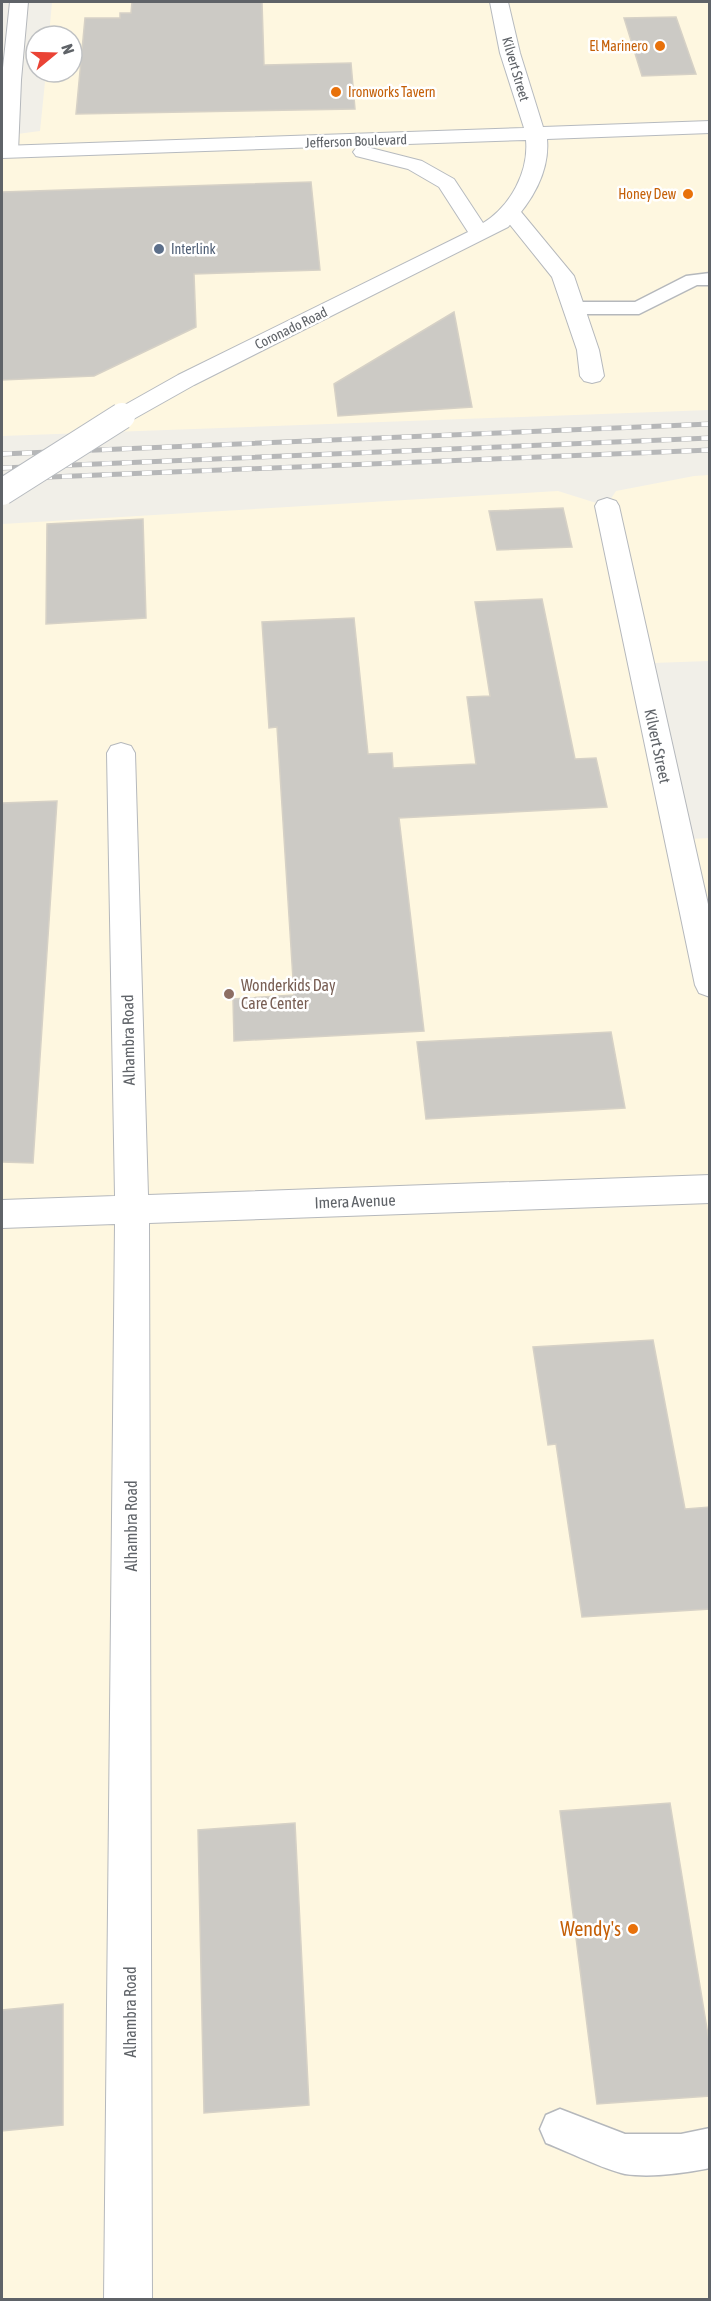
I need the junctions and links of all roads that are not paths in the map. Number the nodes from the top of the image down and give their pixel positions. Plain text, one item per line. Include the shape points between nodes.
1 (19, 2) edge
2 (499, 2) edge
3 (710, 127) edge
4 (536, 135) junction
5 (304, 143) junction
6 (5, 152) edge
7 (510, 212) junction
8 (480, 234) junction
9 (710, 279) edge
10 (575, 308) junction
11 (592, 376) dead end
12 (2, 492) edge
13 (607, 506) dead end
14 (121, 753) dead end
15 (710, 985) edge
16 (710, 1189) edge
17 (132, 1209) junction
18 (2, 1214) edge
19 (560, 2129) dead end
20 (710, 2148) edge
21 (128, 2300) edge

1 - 6 street
2 - 4 street, Kilvert Street via 510,53
3 - 4 street, Jefferson Boulevard
4 - 5 street, Jefferson Boulevard
4 - 7 street, Coronado Road via 538,156 524,192
5 - 6 street, Jefferson Boulevard
5 - 8 street via 375,154 415,165 447,183
7 - 8 street, Coronado Road
7 - 10 street via 562,276
8 - 12 street, Coronado Road, bridge via 186,380
9 - 10 lane via 693,280 639,308
10 - 11 street
13 - 15 street, Kilvert Street
14 - 17 street, Alhambra Road
16 - 17 street, Imera Avenue
17 - 18 street, Imera Avenue
17 - 21 street, Alhambra Road
19 - 20 lane via 625,2154 681,2154

